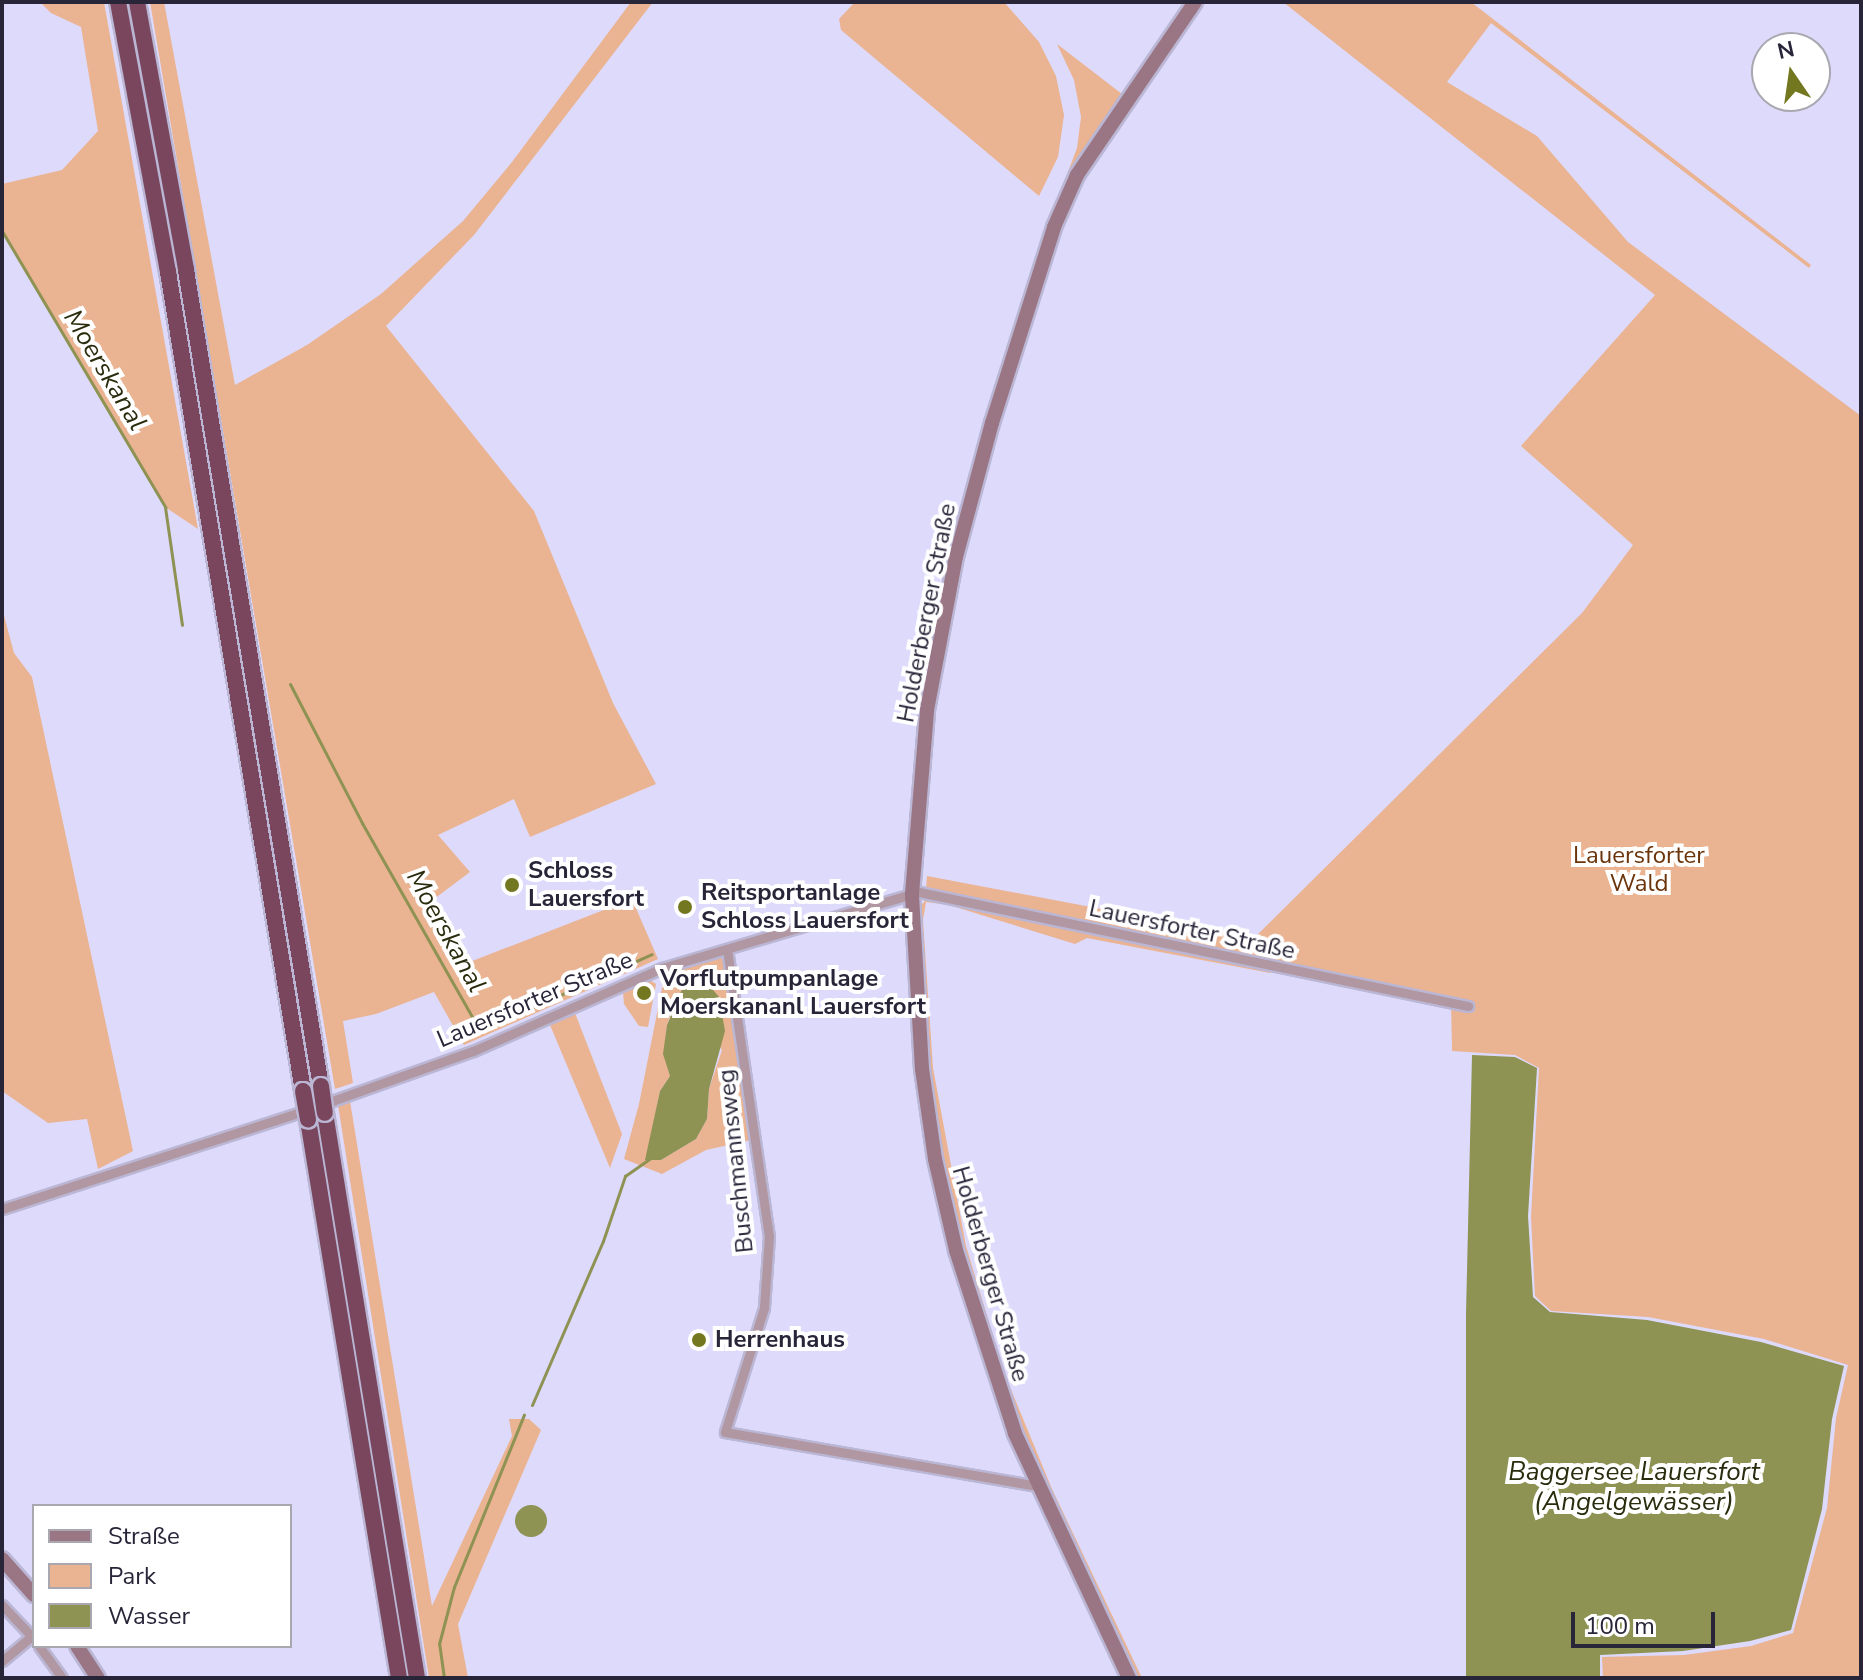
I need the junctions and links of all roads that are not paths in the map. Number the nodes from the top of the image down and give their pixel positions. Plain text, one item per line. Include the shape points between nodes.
1 (118, 2) edge
2 (137, 2) edge
3 (1195, 2) edge
4 (912, 894) junction
5 (727, 949) junction
6 (1468, 1006) dead end
7 (2, 1209) edge
8 (1037, 1486) junction
9 (2, 1559) edge
10 (32, 1593) edge
11 (2, 1605) edge
12 (32, 1637) edge
13 (32, 1639) edge
14 (40, 1648) edge
15 (78, 1648) edge
16 (2, 1661) edge
17 (62, 1678) edge
18 (98, 1678) edge
19 (399, 1678) edge
20 (417, 1678) edge
21 (1129, 1678) edge

1 - 19 highway, bridge via 168,272
2 - 20 highway, bridge via 186,270
3 - 4 main road, Holderberger Straße via 1077,175 1054,227 956,557 927,710
4 - 5 street, Lauersforter Straße
4 - 6 street, Lauersforter Straße
4 - 8 main road, Holderberger Straße via 922,1069 945,1205 978,1328
5 - 7 street, Lauersforter Straße via 662,968 473,1051 351,1095
5 - 8 street, Buschmannsweg via 769,1236 764,1308 725,1432
8 - 21 main road, Holderberger Straße
9 - 10 main road
11 - 12 street
13 - 16 street
14 - 17 street
15 - 18 main road

